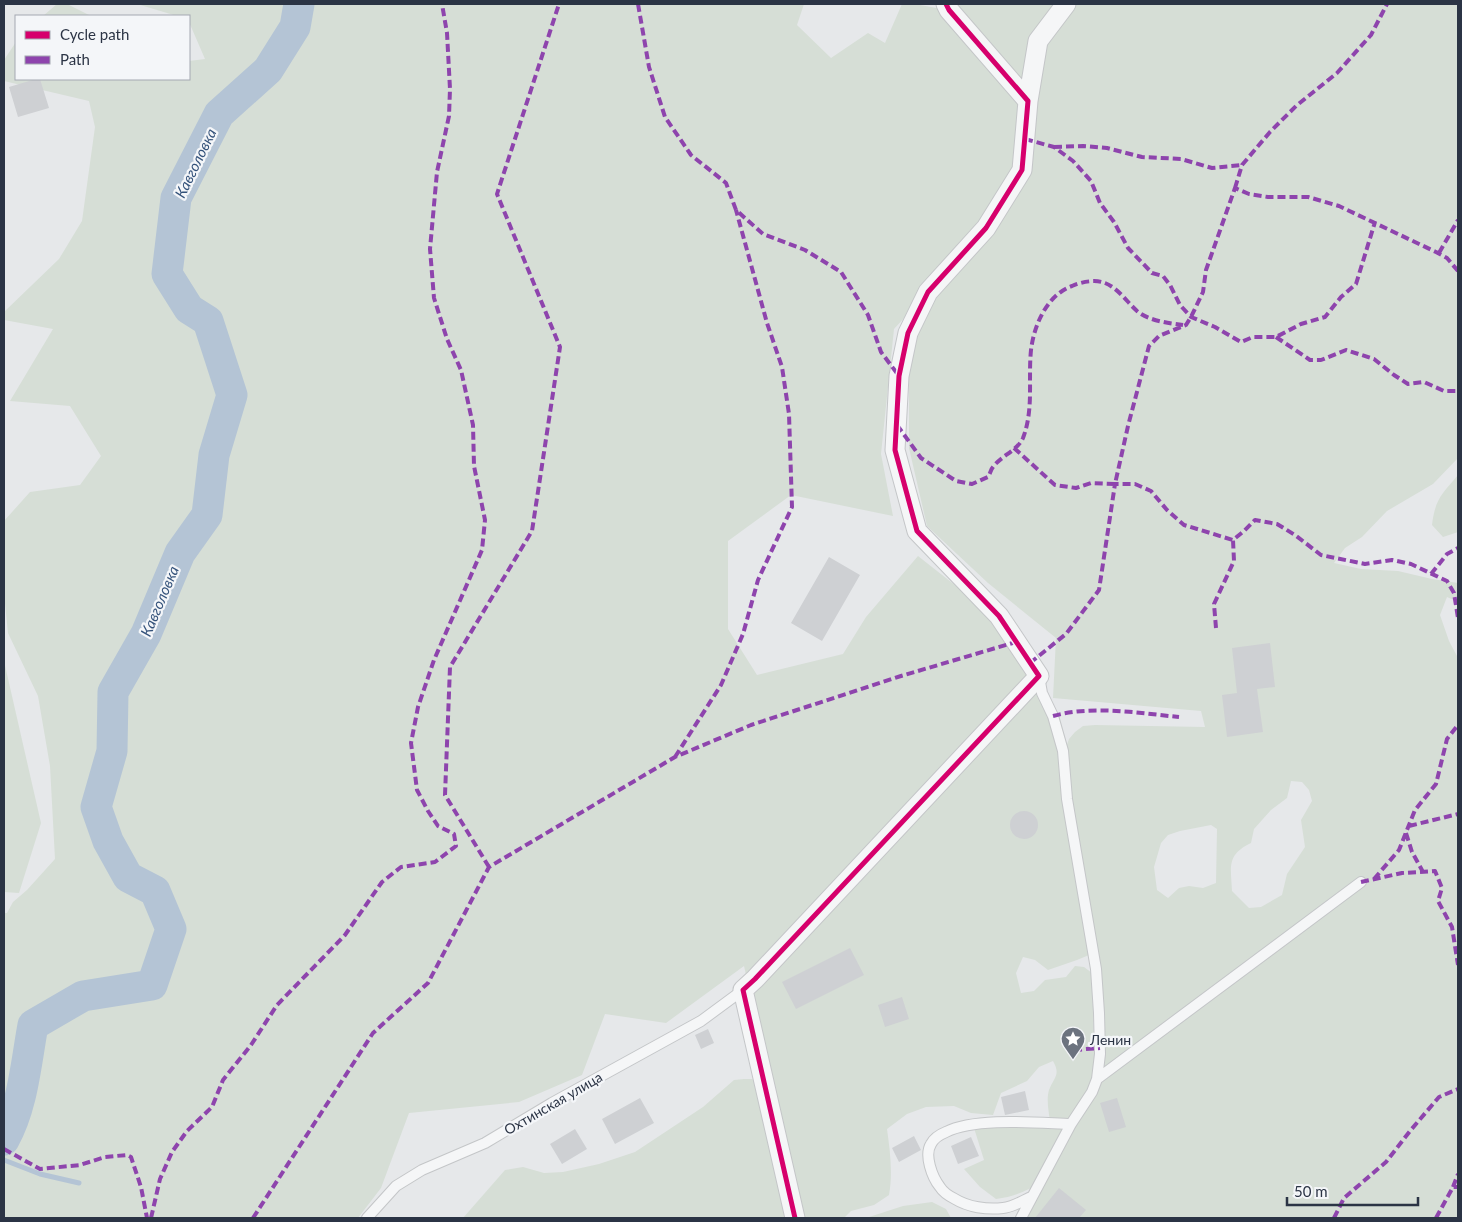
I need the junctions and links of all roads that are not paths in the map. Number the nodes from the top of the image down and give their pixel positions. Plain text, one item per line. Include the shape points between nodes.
1 (946, 4) edge
2 (1066, 4) edge
3 (1028, 101) junction
4 (1039, 676) junction
5 (1361, 882) dead end
6 (743, 990) junction
7 (1097, 1078) junction
8 (1071, 1124) junction
9 (1031, 1198) junction
10 (367, 1218) edge
11 (795, 1218) edge
12 (1021, 1218) edge

1 - 3 street
2 - 3 street via 1038,41
3 - 4 street via 1022,170 986,228 928,292 908,333 899,376 895,450 917,532 999,616
4 - 6 street
4 - 7 lane via 1062,751 1096,969 1100,1048
5 - 7 lane
6 - 10 lane, Охтинская улица via 701,1021 485,1143 422,1170 396,1186
6 - 11 street
7 - 8 lane via 1092,1092
8 - 9 lane
8 - 9 lane via 1013,1122 971,1125 946,1132 930,1145 929,1159 936,1181 956,1200 977,1207 1002,1209
9 - 12 lane

